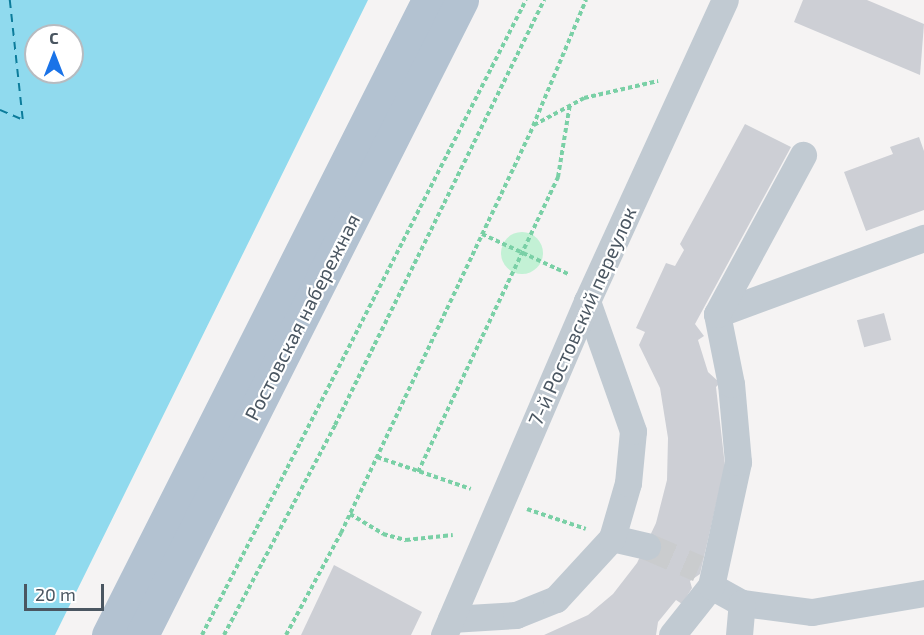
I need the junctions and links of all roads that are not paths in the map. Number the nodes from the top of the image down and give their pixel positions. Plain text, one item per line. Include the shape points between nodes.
1 (428, 0) edge
2 (462, 0) edge
3 (725, 0) edge
4 (803, 155) dead end
5 (924, 238) edge
6 (587, 301) junction
7 (717, 314) junction
8 (612, 537) junction
9 (647, 546) tunnel mouth
10 (708, 576) junction
11 (924, 593) edge
12 (742, 603) junction
13 (448, 627) edge
14 (108, 635) edge
15 (142, 635) edge
16 (672, 635) edge
17 (739, 635) edge

1 - 14 main road, Ростовская набережная
2 - 15 main road, Ростовская набережная
3 - 6 street, 7-й Ростовский переулок
4 - 7 street
5 - 7 street
6 - 8 street via 633,431 628,483
6 - 13 street, 7-й Ростовский переулок
7 - 10 street via 731,384 738,462
8 - 9 street
8 - 13 street via 556,599 516,615
10 - 12 street
10 - 16 street
11 - 12 street via 812,612
12 - 17 street

